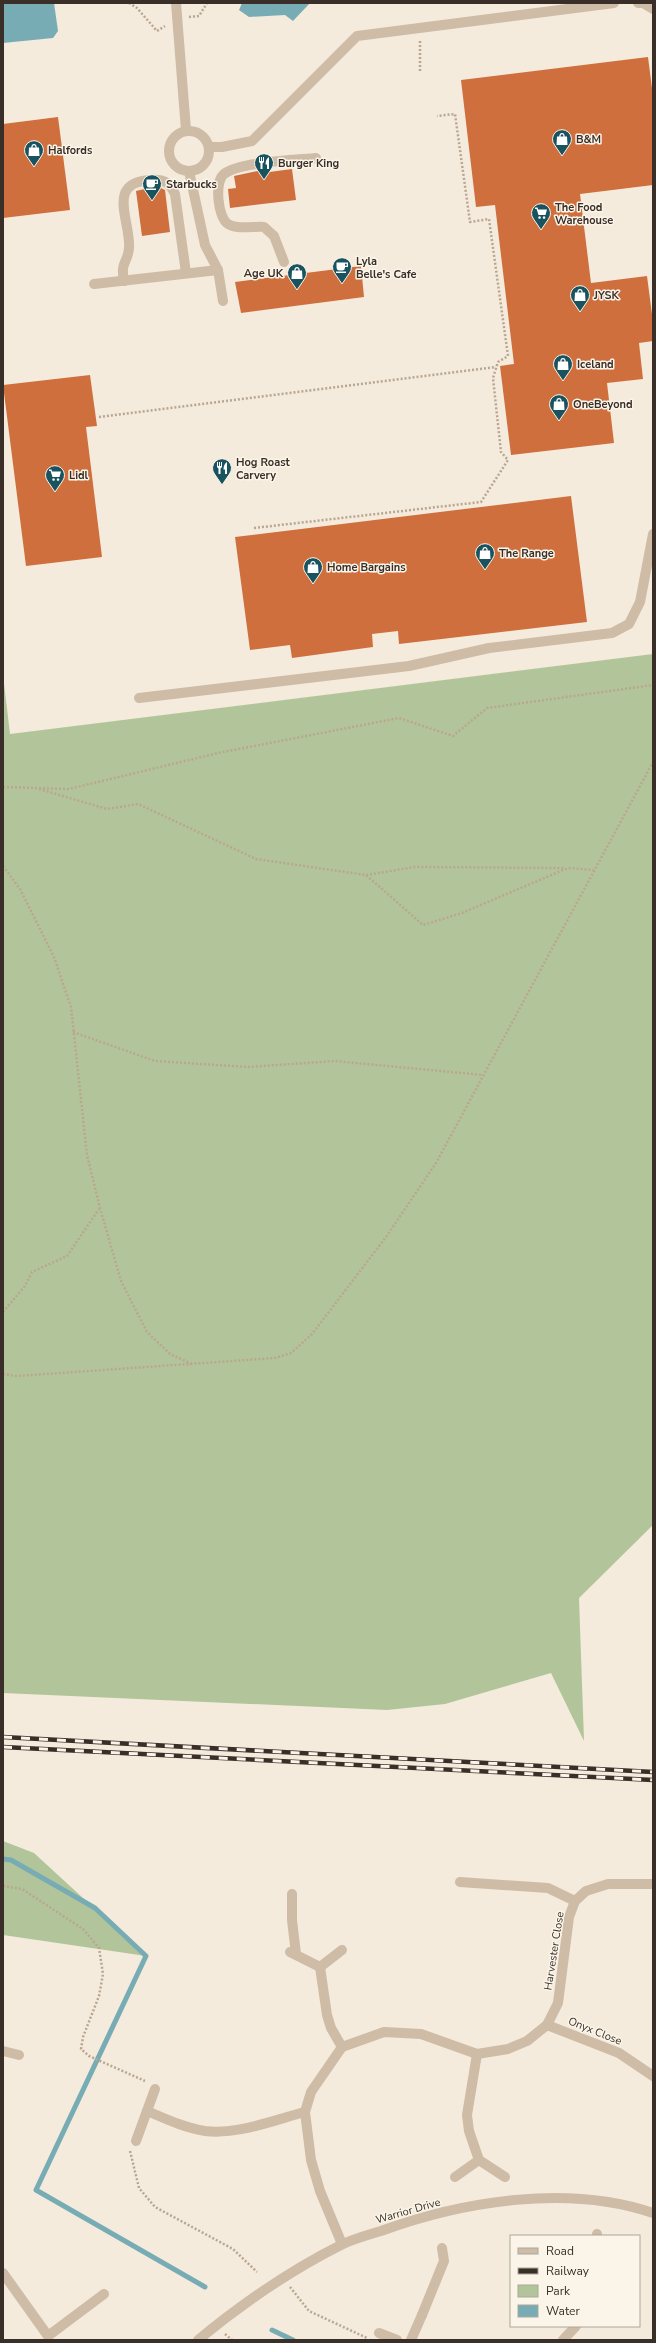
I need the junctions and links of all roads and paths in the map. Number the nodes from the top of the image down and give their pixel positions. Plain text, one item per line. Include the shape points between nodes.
1 (176, 3) edge
2 (614, 3) edge
3 (638, 3) edge
4 (653, 9) edge
5 (419, 28) junction
6 (420, 71) dead end
7 (437, 116) dead end
8 (186, 130) junction
9 (209, 147) junction
10 (316, 158) dead end
11 (189, 171) junction
12 (284, 262) dead end
13 (218, 270) junction
14 (186, 273) junction
15 (124, 281) junction
16 (94, 284) dead end
17 (224, 301) dead end
18 (496, 366) junction
19 (100, 417) dead end
20 (254, 528) dead end
21 (653, 534) edge
22 (653, 684) edge
23 (139, 698) dead end
24 (653, 762) edge
25 (3, 787) edge
26 (35, 788) junction
27 (3, 866) edge
28 (568, 868) junction
29 (594, 870) junction
30 (366, 875) junction
31 (73, 1032) junction
32 (484, 1075) junction
33 (100, 1208) junction
34 (3, 1312) edge
35 (193, 1364) junction
36 (3, 1374) edge
37 (460, 1882) dead end
38 (653, 1884) edge
39 (3, 1886) edge
40 (292, 1894) dead end
41 (575, 1901) junction
42 (342, 1950) dead end
43 (320, 1967) junction
44 (547, 2025) junction
45 (342, 2047) junction
46 (3, 2050) edge
47 (477, 2054) junction
48 (20, 2055) dead end
49 (653, 2076) edge
50 (155, 2089) joint
51 (147, 2111) junction
52 (305, 2112) junction
53 (136, 2141) joint
54 (479, 2160) junction
55 (455, 2177) dead end
56 (505, 2177) dead end
57 (653, 2213) edge
58 (342, 2244) junction
59 (442, 2248) dead end
60 (257, 2272) dead end
61 (3, 2273) edge
62 (283, 2277) junction
63 (104, 2294) dead end
64 (575, 2327) edge
65 (375, 2337) edge
66 (198, 2340) edge
67 (397, 2340) edge
68 (411, 2340) edge
69 (563, 2340) edge

1 - 8 street
2 - 5 street
3 - 4 street
5 - 6 path via 422,54
5 - 9 street via 357,36 252,141
7 - 18 path via 455,114 470,222 489,219 508,356
8 - 9 street via 198,133 207,141
8 - 11 street via 171,140 168,153 177,168
9 - 11 street via 206,161 196,170
10 - 12 street via 237,167 222,174 217,187 222,216 227,224 237,227 264,227 274,236
11 - 13 street via 205,246
13 - 14 street
13 - 17 street
14 - 15 street
14 - 15 street via 175,194 169,183 160,179 143,180 125,191 123,201 129,249 122,268
15 - 16 street
18 - 19 path
18 - 20 path via 493,378 501,452 508,460 481,502
21 - 23 street via 640,602 629,624 612,633 489,648 409,666
22 - 26 path via 487,708 453,736 399,718 218,753 69,789
24 - 29 path
25 - 26 path
26 - 30 path via 107,809 138,804 256,859
27 - 31 path via 20,889 54,956 70,1007
28 - 29 path
28 - 30 path via 415,867
28 - 30 path via 462,913 423,924
29 - 32 path
31 - 32 path via 155,1061 248,1068 335,1061
31 - 33 path via 86,1155
32 - 35 path via 436,1163 386,1237 312,1334 291,1353 275,1358
33 - 34 path via 67,1256 32,1272 26,1286
33 - 35 path via 122,1281 147,1332 170,1354
35 - 36 path via 17,1376
37 - 41 street, Harvester Close via 548,1888
38 - 41 street, Harvester Close via 608,1884 586,1891
39 - 50 path via 22,1889 83,1929 99,1948 103,1974 100,1996 83,2038 82,2049 89,2056 149,2083
40 - 43 street via 293,1953
41 - 44 street, Harvester Close via 569,1917 558,2002
42 - 43 street
43 - 45 street via 327,2016
44 - 47 street, Harvester Close via 527,2041
44 - 49 street, Onyx Close via 619,2053
45 - 47 street via 384,2032 405,2032 421,2034
45 - 52 street via 312,2092
46 - 48 street
47 - 54 street via 467,2115 468,2131
50 - 51 street
51 - 52 street via 175,2123 206,2131 239,2129
51 - 53 street
52 - 58 street via 311,2160 320,2191
53 - 60 path via 128,2144 139,2188 155,2207 233,2249
54 - 55 street
54 - 56 street
57 - 58 street, Warrior Drive via 594,2200 532,2199 487,2203 412,2220
58 - 62 street, Warrior Drive
59 - 68 street via 444,2261
61 - 63 street via 48,2336
62 - 65 path via 309,2312
62 - 66 street, Warrior Drive via 242,2304
64 - 69 street
65 - 67 street

